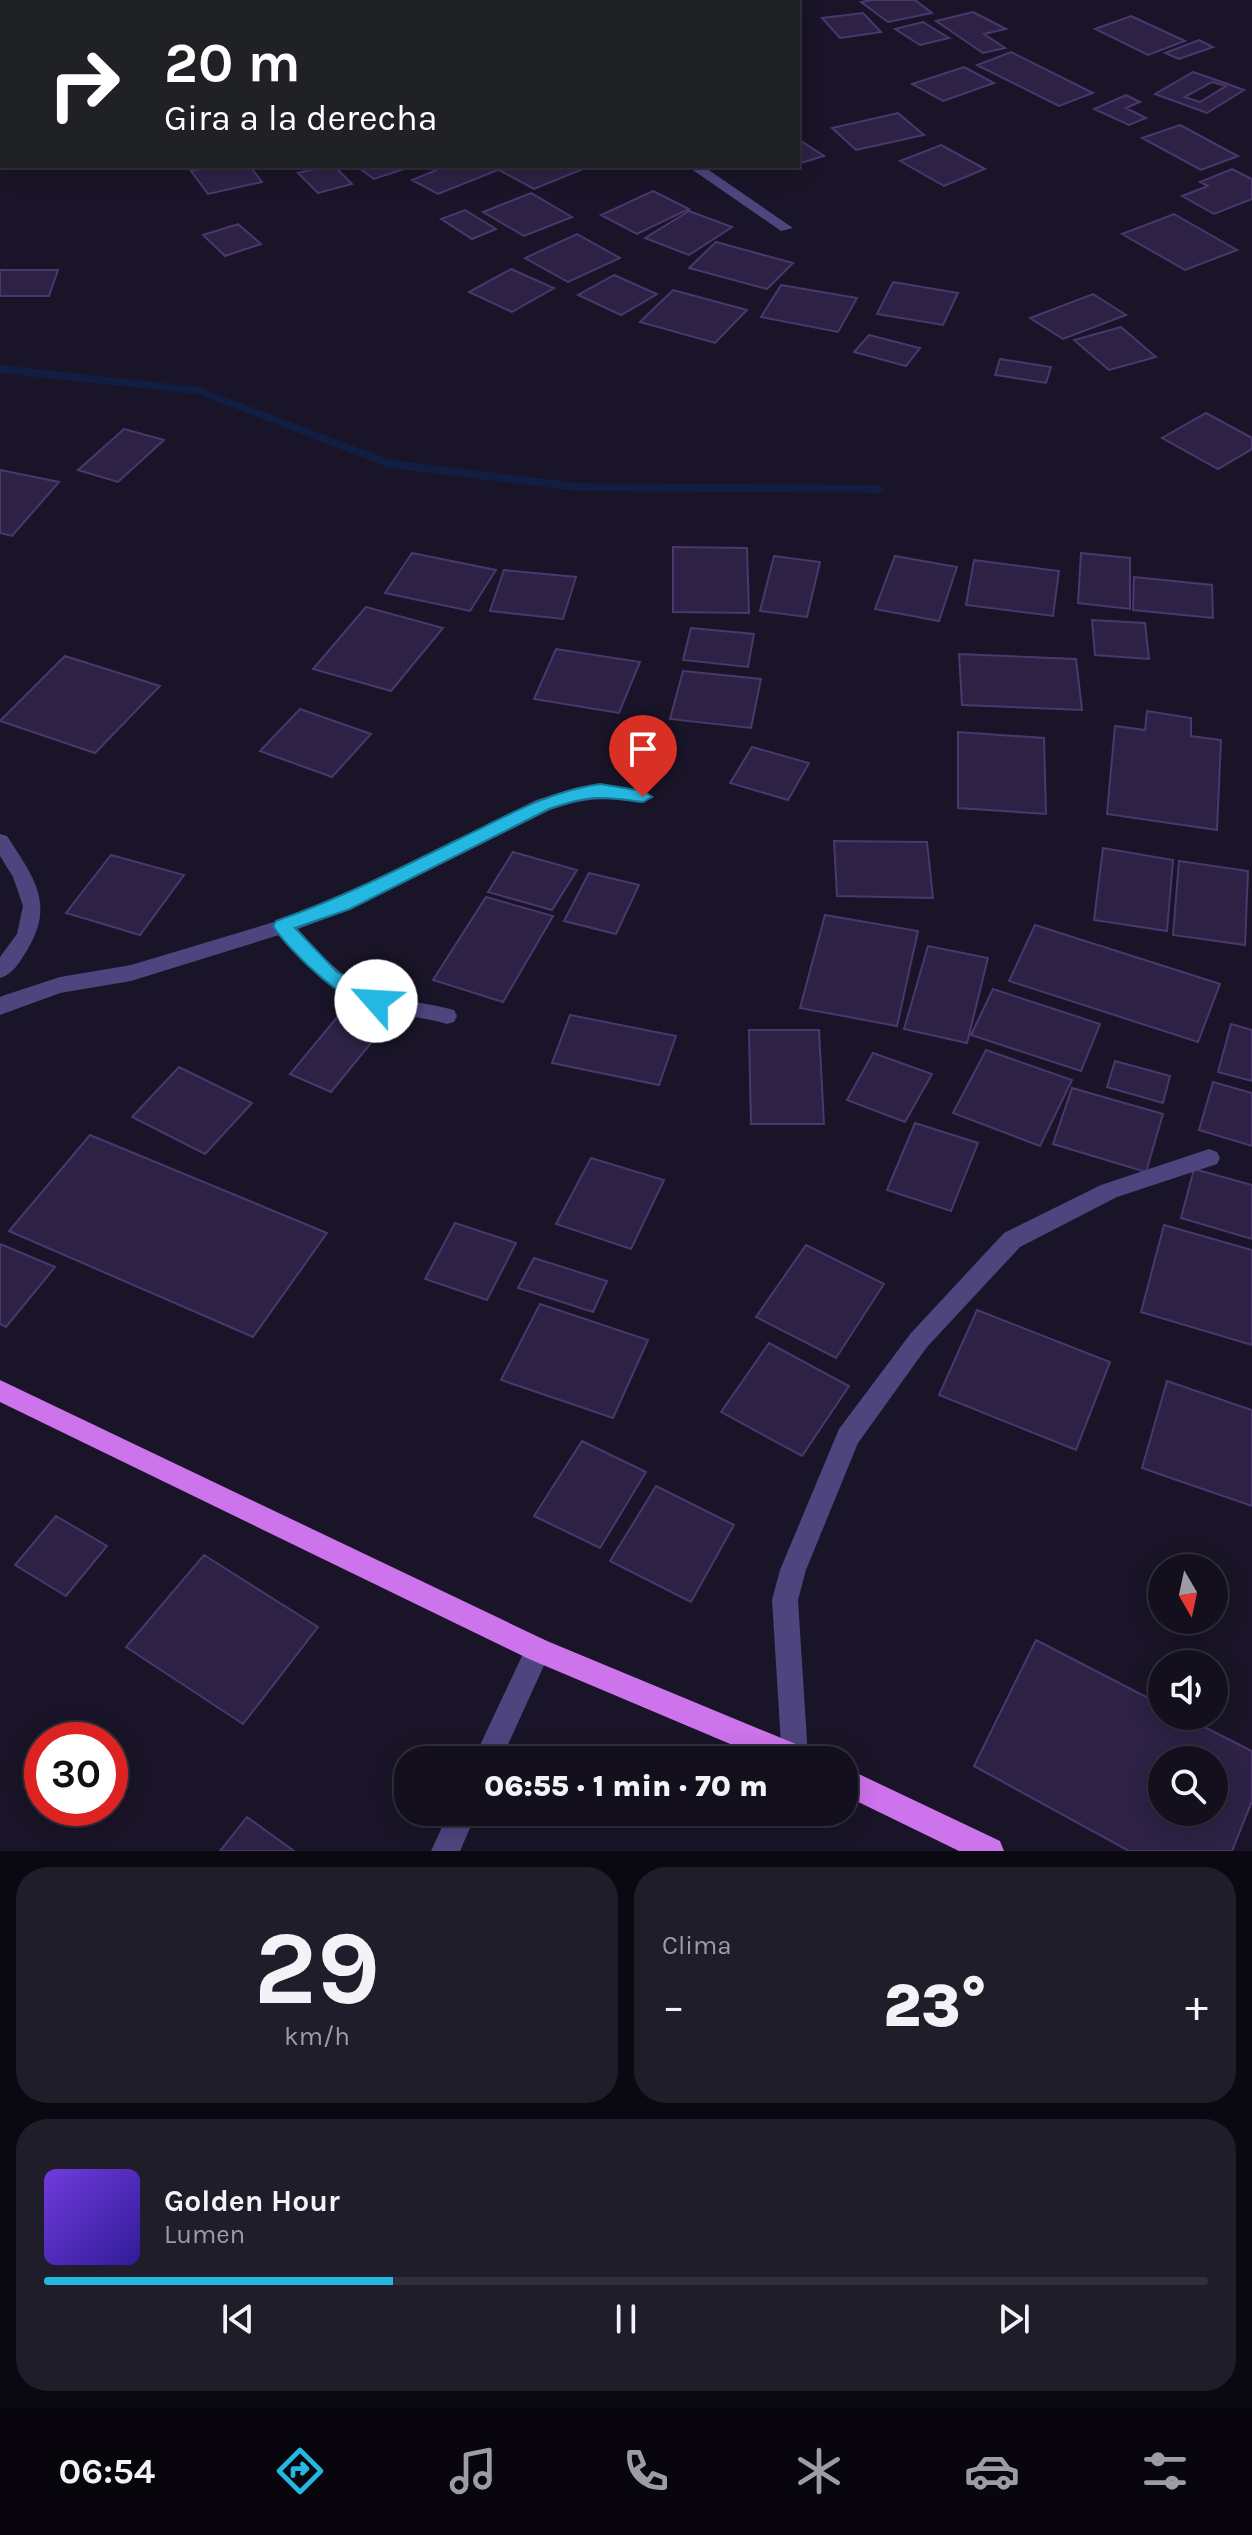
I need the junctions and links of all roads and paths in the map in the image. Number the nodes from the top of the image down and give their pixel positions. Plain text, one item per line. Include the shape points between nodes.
1 (697, 168) edge
2 (786, 228) dead end
3 (643, 797) dead end
4 (0, 841) edge
5 (283, 926) junction
6 (0, 971) edge
7 (0, 1007) edge
8 (447, 1016) dead end
9 (1209, 1158) dead end
10 (0, 1390) edge
11 (538, 1650) junction
12 (493, 1746) edge
13 (766, 1746) edge
14 (796, 1746) edge
15 (858, 1788) edge
16 (457, 1826) edge
17 (445, 1851) edge
18 (990, 1851) edge

1 - 2 street
3 - 5 street via 600,790 543,805 344,904
4 - 6 street via 28,883 35,904 18,951
5 - 7 street via 131,973 60,985
5 - 8 street via 330,977 353,992
9 - 14 street via 1109,1191 1012,1240 919,1340 848,1437 785,1600
10 - 11 main road
11 - 12 street
11 - 13 main road
15 - 18 main road
16 - 17 street

